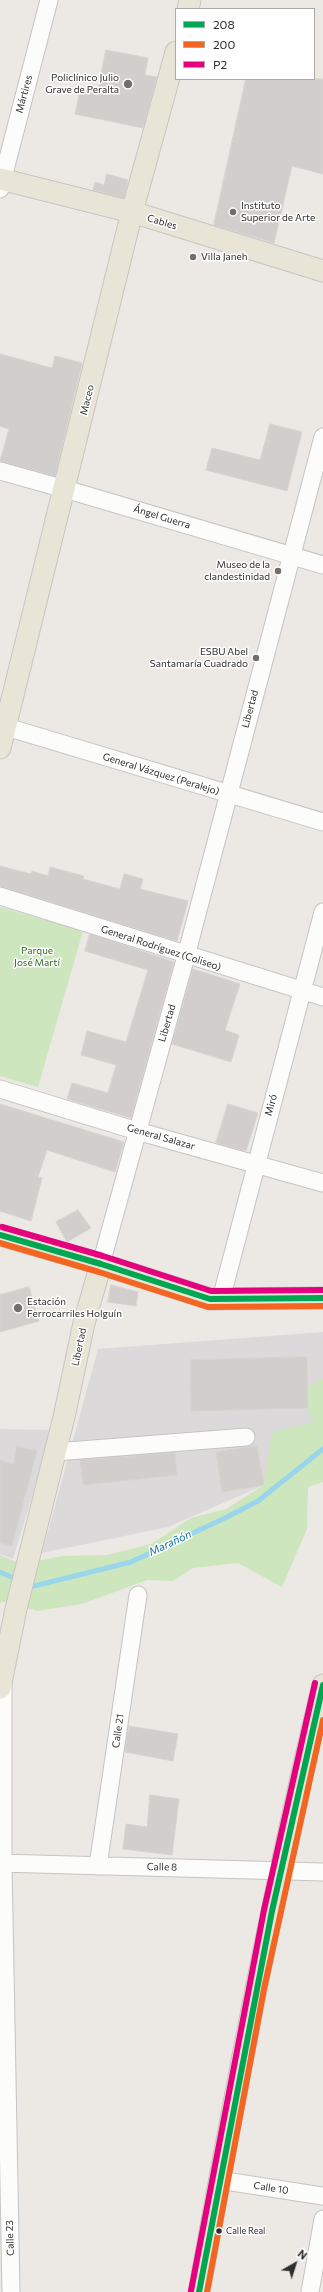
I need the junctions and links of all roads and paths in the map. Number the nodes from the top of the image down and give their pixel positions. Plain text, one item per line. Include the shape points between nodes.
1 (49, 0) edge
2 (175, 56) edge
3 (1, 182) edge
4 (132, 212) junction
5 (323, 271) edge
6 (323, 437) edge
7 (0, 472) edge
8 (66, 489) junction
9 (291, 556) junction
10 (323, 565) edge
11 (3, 726) edge
12 (0, 748) edge
13 (227, 794) junction
14 (323, 822) edge
15 (0, 896) edge
16 (323, 912) edge
17 (186, 956) junction
18 (301, 991) junction
19 (323, 997) edge
20 (0, 1089) edge
21 (137, 1131) junction
22 (255, 1164) junction
23 (323, 1183) edge
24 (0, 1235) edge
25 (101, 1264) junction
26 (323, 1298) edge
27 (220, 1299) junction
28 (246, 1436) dead end
29 (55, 1452) junction
30 (138, 1595) dead end
31 (10, 1616) edge
32 (2, 1684) edge
33 (323, 1684) edge
34 (320, 1706) edge
35 (2, 1863) edge
36 (98, 1866) junction
37 (282, 1870) junction
38 (323, 1872) edge
39 (219, 2180) junction
40 (323, 2196) edge
41 (323, 2219) edge
42 (6, 2266) edge
43 (11, 2292) edge
44 (199, 2292) edge
45 (310, 2292) edge

1 - 3 street, Mártires
2 - 4 main road, Maceo
3 - 4 main road, Cables
4 - 5 main road, Cables
4 - 8 main road, Maceo
6 - 9 street, Libertad
7 - 8 street, Ángel Guerra
8 - 9 street, Ángel Guerra
8 - 11 main road, Maceo
9 - 10 street, Ángel Guerra
9 - 13 street, Libertad
11 - 12 main road, Maceo
11 - 13 street, General Vázquez (Peralejo)
13 - 14 street, General Vázquez (Peralejo)
13 - 17 street, Libertad
15 - 17 street, General Rodríguez (Coliseo)
16 - 18 street, Miró
17 - 18 street, General Rodríguez (Coliseo)
17 - 21 street, Libertad
18 - 19 street, General Rodríguez (Coliseo)
18 - 22 street, Miró
20 - 21 street, General Salazar
21 - 22 street, General Salazar
21 - 25 street, Libertad
22 - 23 street, General Salazar
22 - 27 street, Miró
24 - 25 main road
25 - 27 main road via 210,1299
25 - 29 main road, Libertad via 84,1323
26 - 27 main road
28 - 29 street
29 - 31 main road, Libertad via 30,1555
30 - 36 street, Calle 21
31 - 32 main road, Libertad
32 - 35 street, Calle 23
33 - 34 main road
34 - 37 main road
35 - 36 street, Calle 8
35 - 42 street, Calle 23 via 8,2173
36 - 37 street, Calle 8
37 - 38 street, Calle 8
37 - 39 main road
39 - 40 street, Calle 10
39 - 44 main road
41 - 45 street
42 - 43 street, Calle 23

